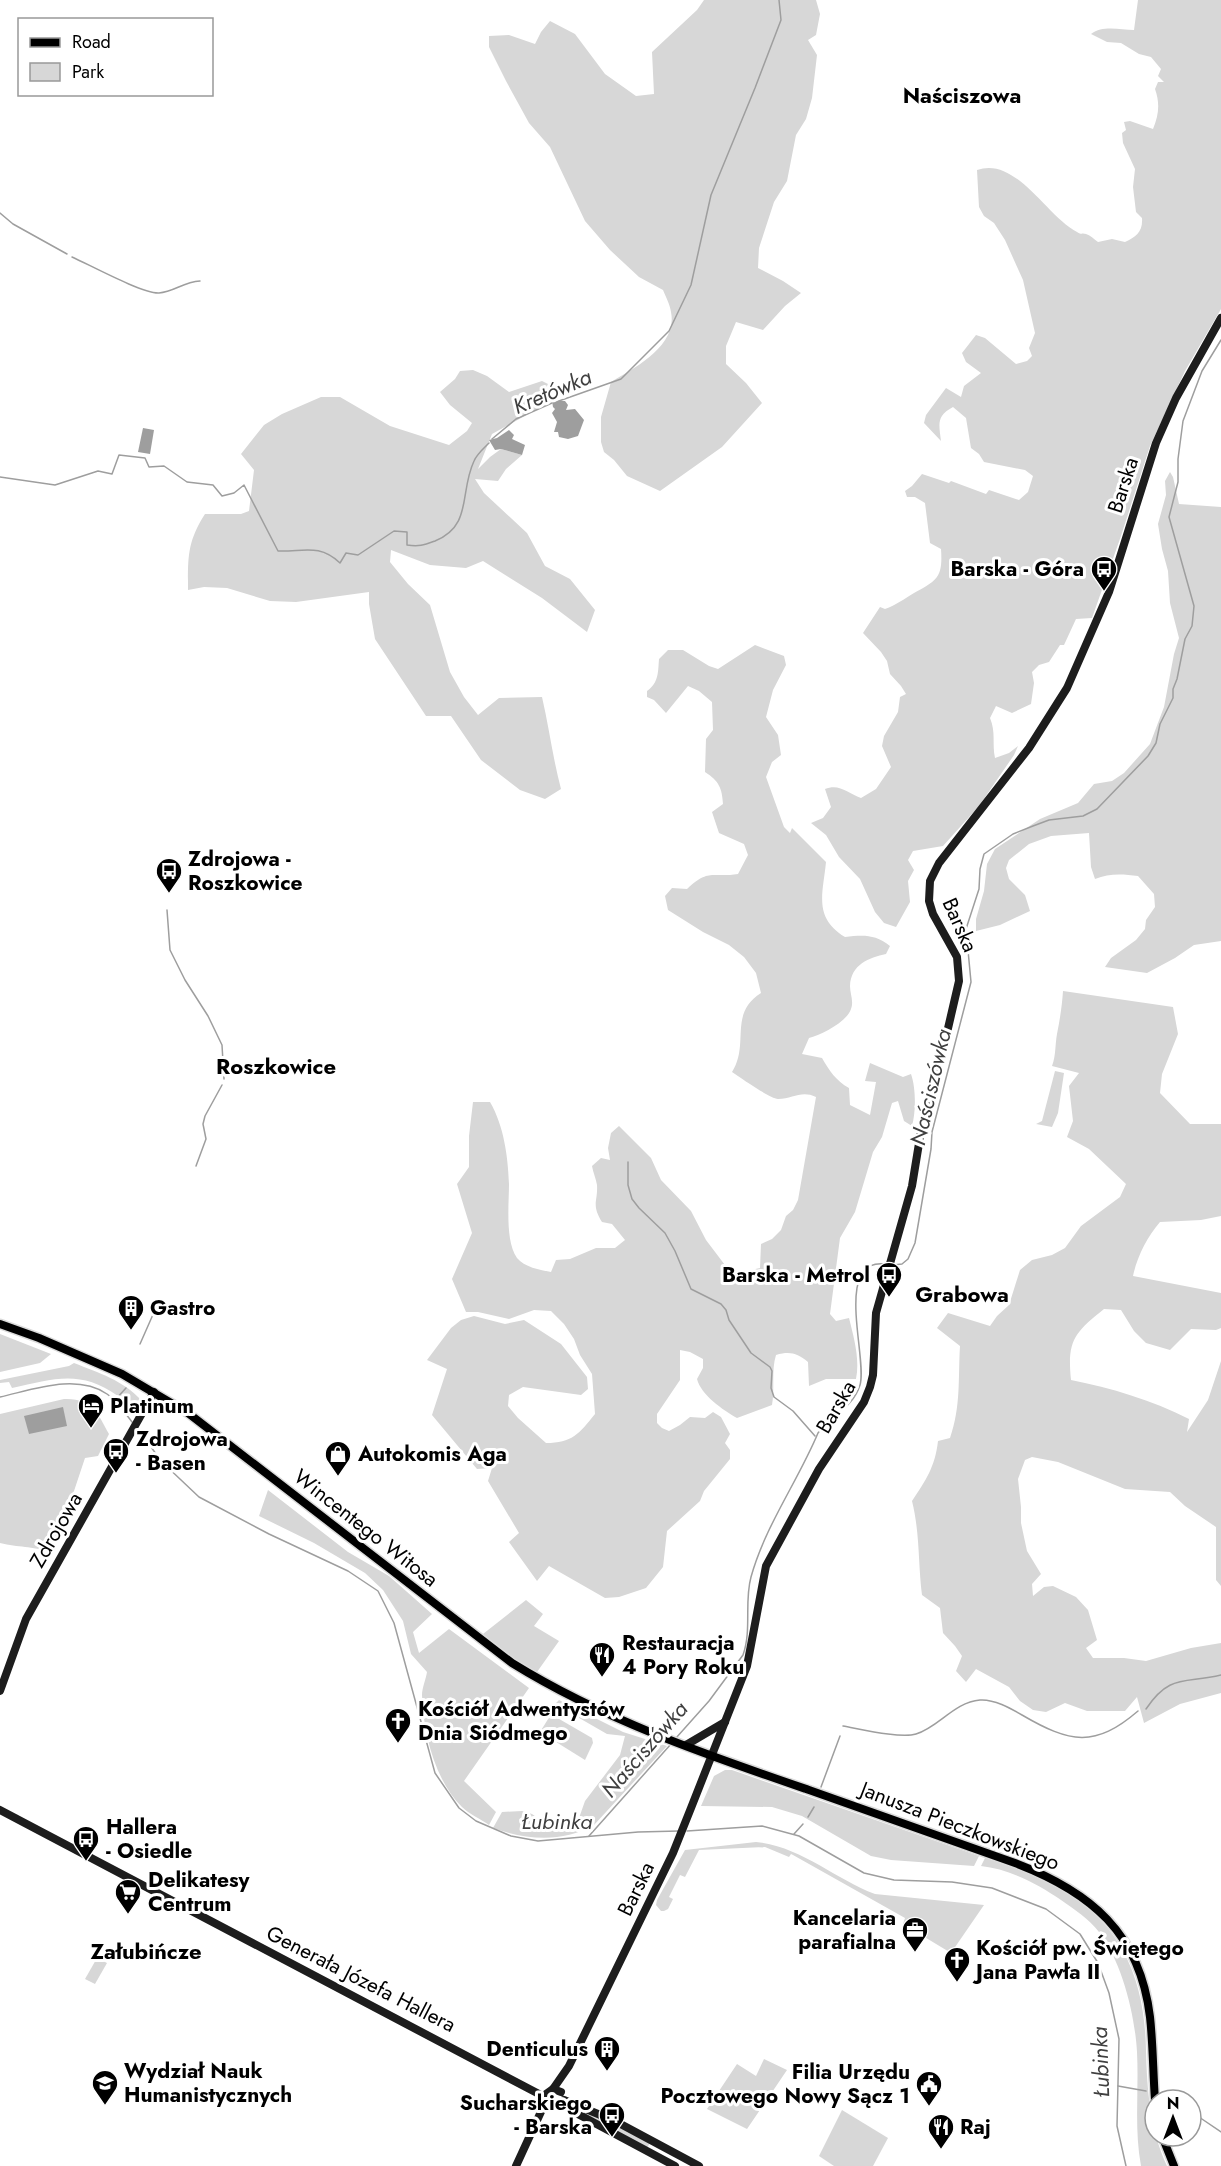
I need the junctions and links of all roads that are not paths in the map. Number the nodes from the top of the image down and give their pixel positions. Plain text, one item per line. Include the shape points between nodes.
1 (1221, 318) edge
2 (0, 1324) edge
3 (154, 1392) junction
4 (0, 1691) edge
5 (725, 1722) junction
6 (683, 1743) junction
7 (711, 1755) junction
8 (0, 1810) edge
9 (1154, 2088) edge
10 (554, 2099) junction
11 (1167, 2148) edge
12 (516, 2166) edge
13 (675, 2166) edge
14 (699, 2166) edge
15 (1174, 2166) edge

1 - 5 street, Barska via 1176,398 1156,443 1109,592 1067,688 1029,748 931,877 930,907 957,957 959,981 923,1119 912,1186 876,1314 873,1375 864,1402 819,1469 766,1566 751,1650
2 - 3 main road, Wincentego Witosa via 122,1374
3 - 4 street, Zdrojowa via 27,1619
3 - 6 main road, Wincentego Witosa via 197,1420 512,1663 601,1712
5 - 6 street
5 - 7 street, Barska
6 - 7 main road, Wincentego Witosa
7 - 9 main road, Janusza Pieczkowskiego via 1039,1872 1091,1903 1121,1936 1142,1981 1150,2018
7 - 10 street, Barska via 675,1849
8 - 10 street, Generała Józefa Hallera
10 - 12 street, Barska
10 - 13 street
10 - 14 street via 615,2121
11 - 15 main road

